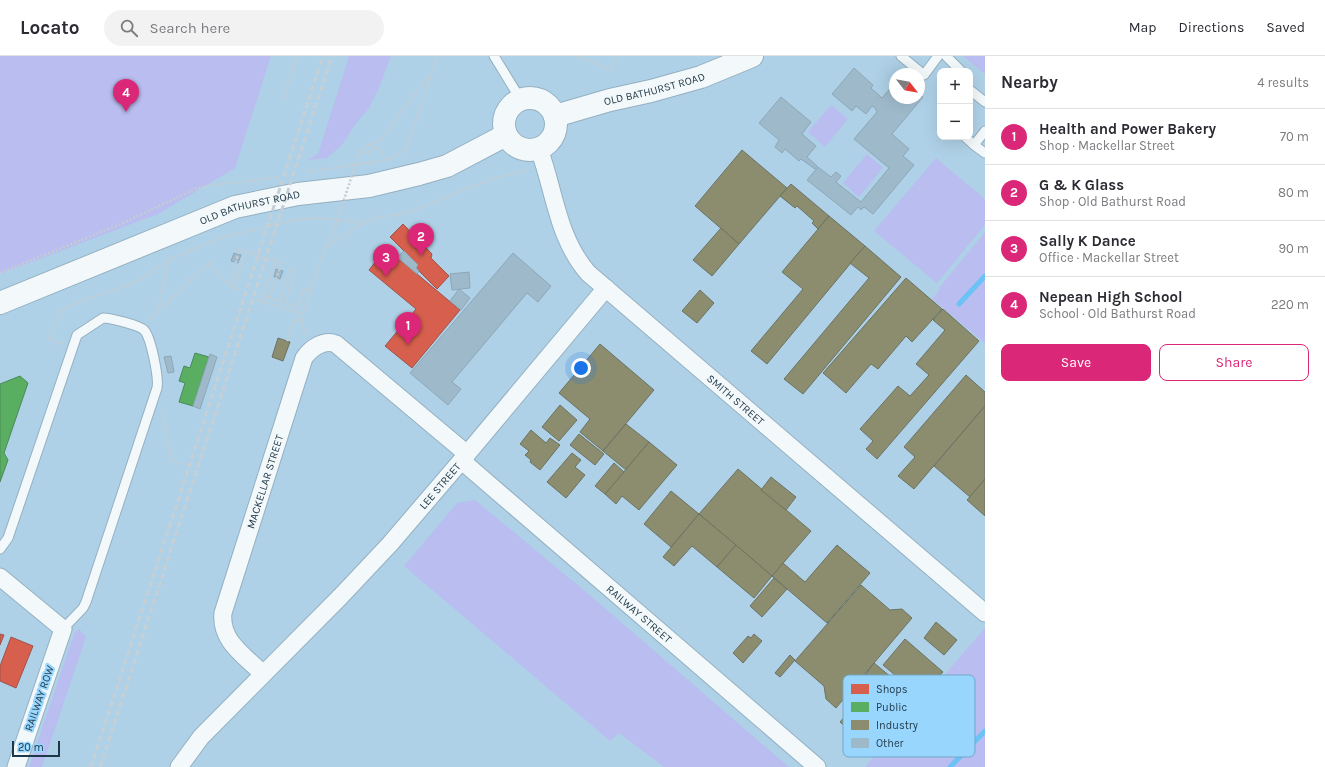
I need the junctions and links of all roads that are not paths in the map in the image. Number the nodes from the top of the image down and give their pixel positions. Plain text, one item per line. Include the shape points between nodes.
1 (494, 56) edge
2 (498, 56) edge
3 (752, 56) edge
4 (901, 56) edge
5 (938, 56) edge
6 (946, 56) edge
7 (502, 66) junction
8 (958, 68) edge
9 (973, 92) edge
10 (521, 100) junction
11 (985, 102) edge
12 (555, 116) junction
13 (985, 131) edge
14 (506, 135) junction
15 (968, 140) edge
16 (974, 145) junction
17 (985, 153) edge
18 (542, 158) junction
19 (606, 288) junction
20 (0, 303) edge
21 (464, 458) junction
22 (0, 549) edge
23 (0, 577) edge
24 (985, 613) edge
25 (63, 629) junction
26 (263, 674) junction
27 (16, 767) edge
28 (179, 767) edge
29 (817, 767) edge

1 - 7 lane
2 - 7 lane
3 - 12 main road, OLD BATHURST ROAD via 701,77
4 - 5 lane via 924,74
6 - 8 lane
7 - 10 lane
9 - 11 lane
10 - 12 main road via 538,99 546,103
10 - 14 main road via 506,114
12 - 18 main road via 557,124
13 - 16 lane
14 - 18 main road via 516,147
14 - 20 main road, OLD BATHURST ROAD via 447,166 419,174 369,186 298,194 236,207
15 - 16 lane
16 - 17 lane
18 - 19 street, SMITH STREET via 567,243 576,259
19 - 21 street, LEE STREET
19 - 24 street, SMITH STREET
21 - 26 street, LEE STREET via 365,570
21 - 26 street, MACKELLAR STREET via 336,344 327,342 308,352 223,613 222,626 226,637
21 - 29 street, RAILWAY STREET
22 - 25 lane via 11,528 79,332 103,318 141,328 148,336 158,379 157,388 86,602
23 - 25 street
25 - 27 street, RAILWAY ROW
26 - 28 street via 201,737

